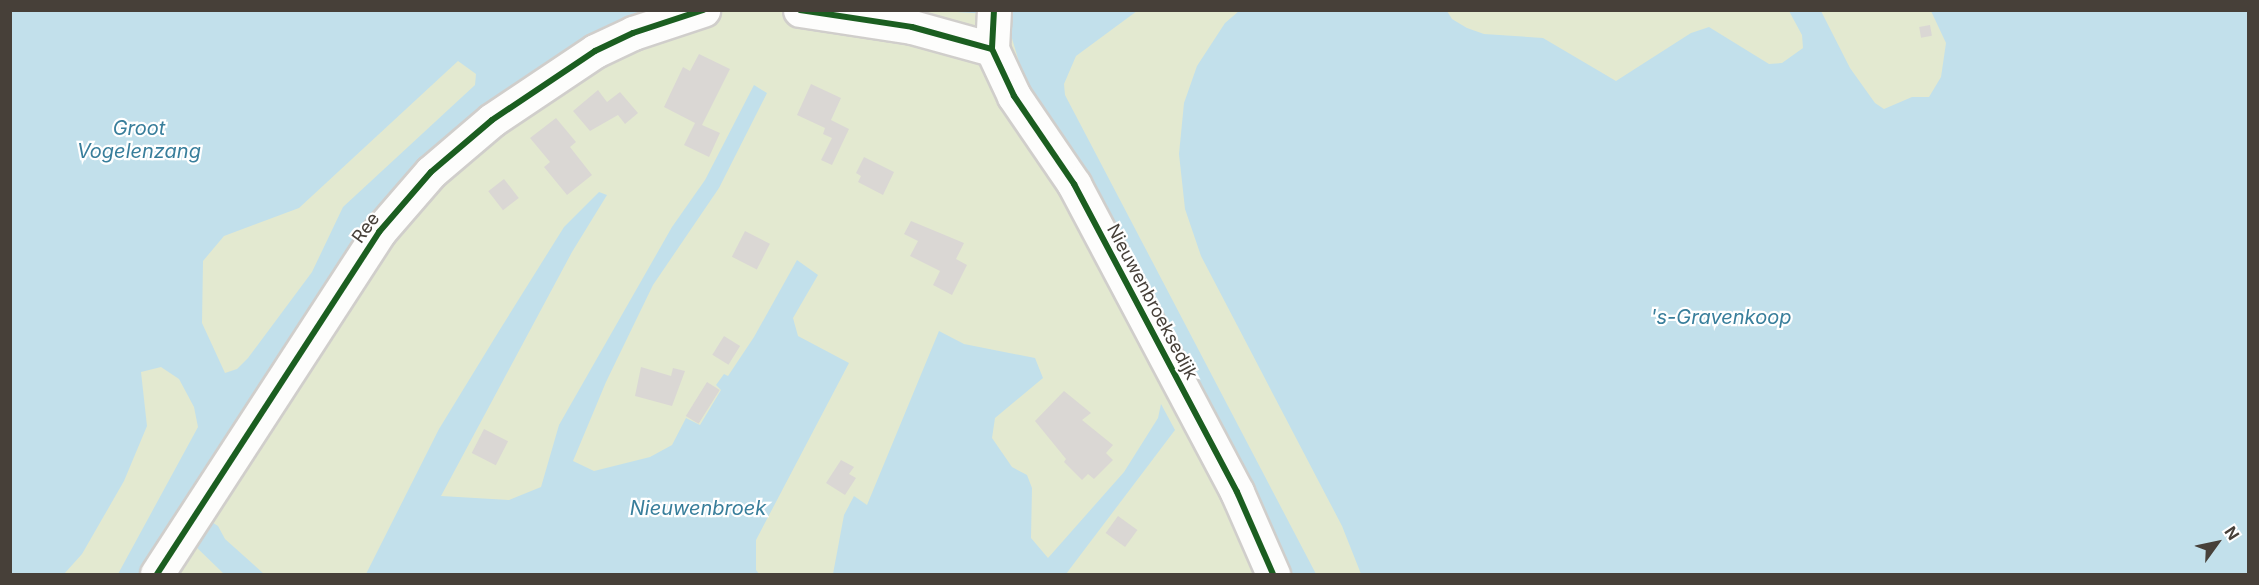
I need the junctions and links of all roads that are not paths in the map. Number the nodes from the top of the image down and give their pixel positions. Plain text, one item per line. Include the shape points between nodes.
1 (703, 10) edge
2 (800, 10) edge
3 (994, 26) edge
4 (157, 574) edge
5 (1273, 574) edge

1 - 4 street, Ree via 655,24 596,51 492,120 431,172 379,232
2 - 3 street via 912,27
3 - 5 street, Nieuwenbroeksedijk via 1014,96 1074,184 1237,492

